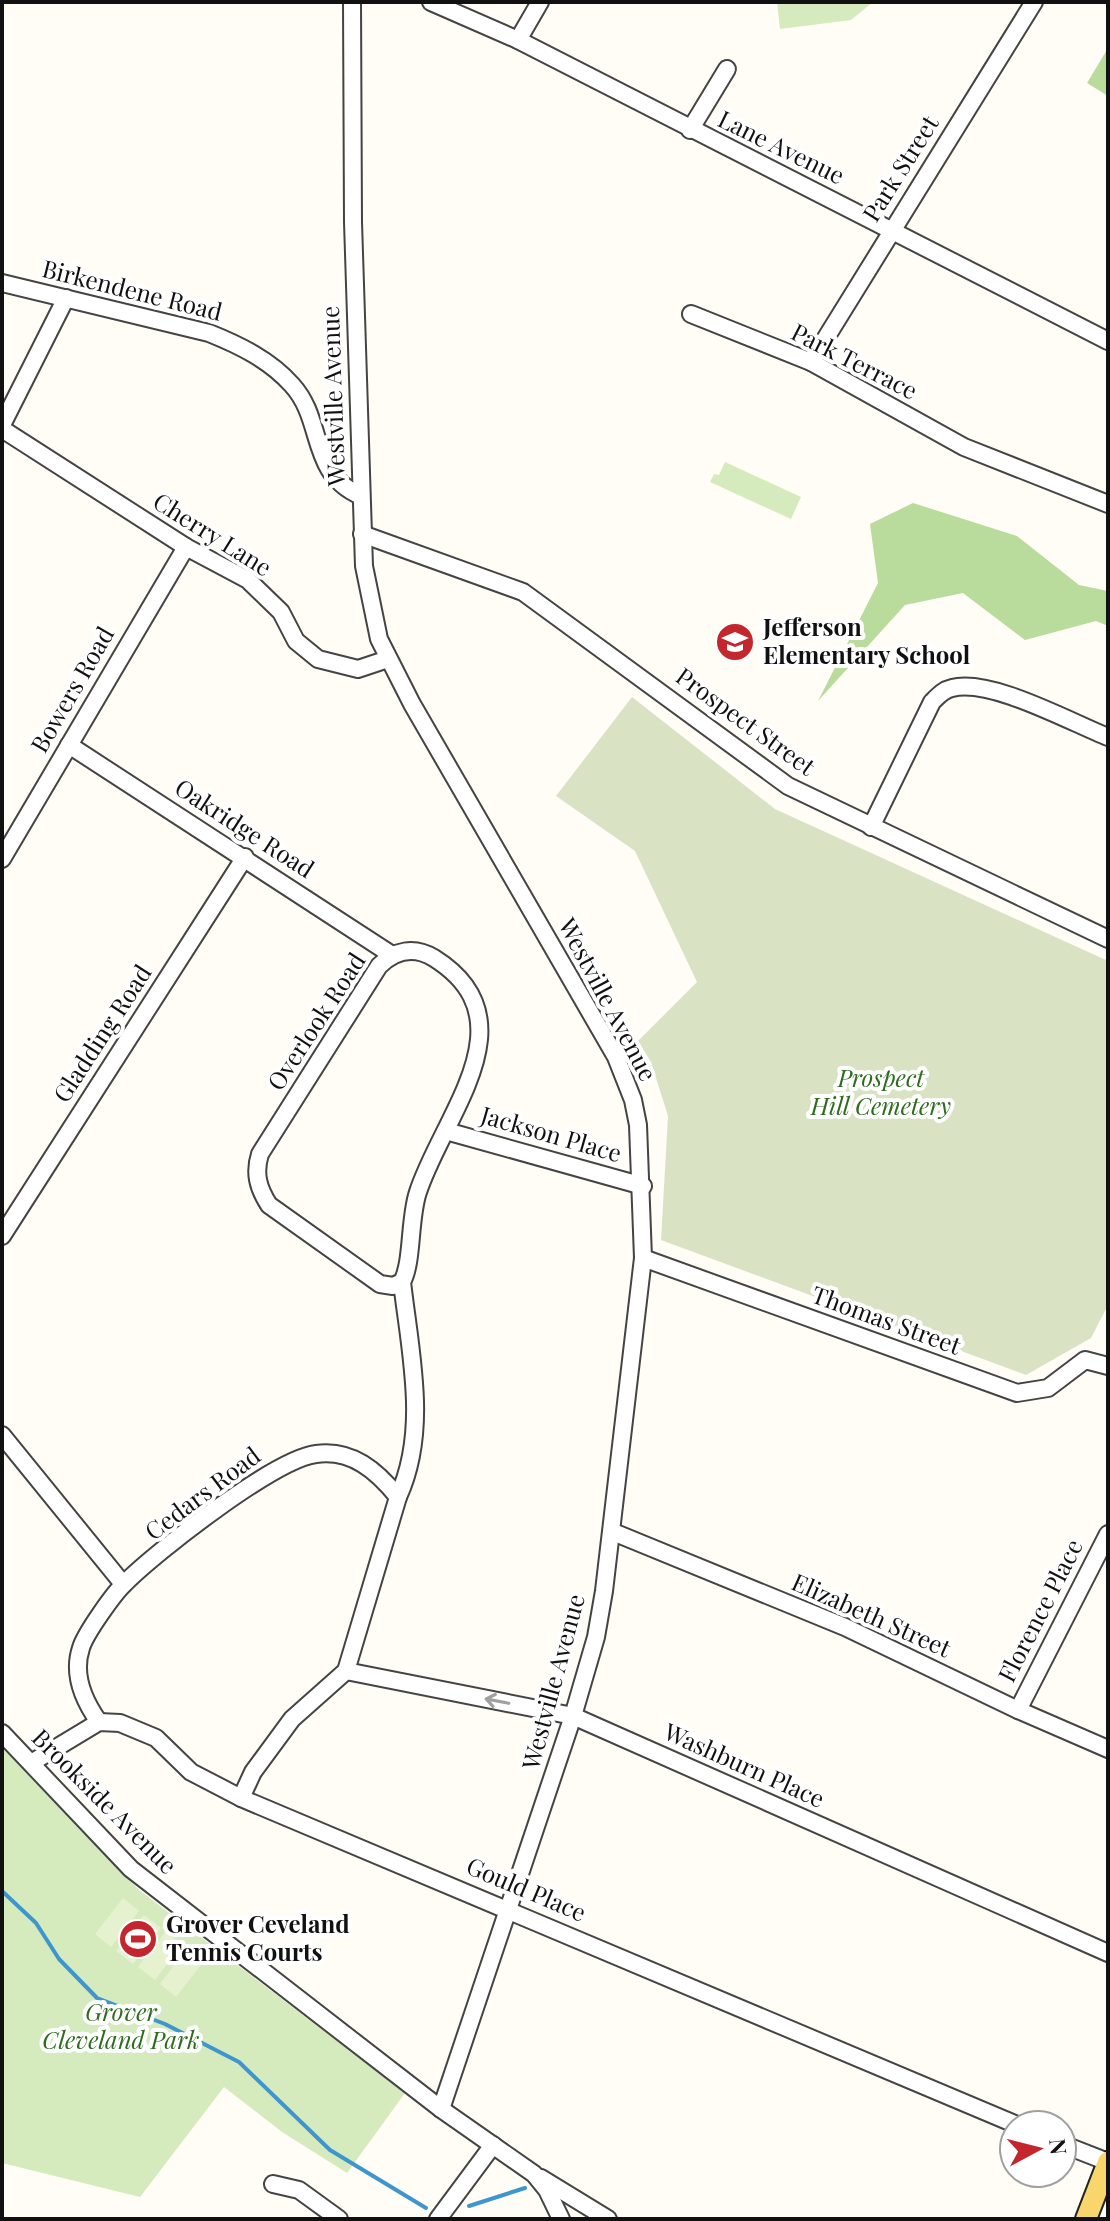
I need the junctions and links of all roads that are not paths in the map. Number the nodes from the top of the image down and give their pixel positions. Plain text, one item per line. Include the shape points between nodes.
1 (352, 2) edge
2 (431, 2) edge
3 (540, 2) edge
4 (1034, 2) edge
5 (518, 40) junction
6 (727, 69) dead end
7 (690, 130) junction
8 (891, 230) junction
9 (2, 283) edge
10 (66, 298) junction
11 (691, 314) dead end
12 (1107, 338) edge
13 (811, 362) junction
14 (2, 427) edge
15 (361, 496) junction
16 (1108, 504) edge
17 (362, 534) junction
18 (186, 547) junction
19 (388, 659) junction
20 (1108, 737) edge
21 (69, 745) junction
22 (871, 827) junction
23 (245, 857) junction
24 (2, 859) edge
25 (1108, 939) edge
26 (392, 955) junction
27 (446, 1131) junction
28 (643, 1186) junction
29 (2, 1236) edge
30 (643, 1258) junction
31 (402, 1282) junction
32 (1108, 1366) edge
33 (2, 1435) edge
34 (398, 1497) junction
35 (613, 1532) junction
36 (1108, 1534) edge
37 (123, 1584) junction
38 (346, 1671) junction
39 (1018, 1710) junction
40 (573, 1716) junction
41 (99, 1722) junction
42 (2, 1733) edge
43 (1108, 1749) edge
44 (31, 1763) junction
45 (241, 1798) junction
46 (510, 1909) junction
47 (1108, 1953) edge
48 (441, 2109) junction
49 (998, 2117) edge
50 (493, 2145) junction
51 (1078, 2150) edge
52 (1108, 2162) edge
53 (534, 2174) junction
54 (273, 2184) dead end
55 (339, 2219) edge
56 (438, 2219) edge
57 (561, 2219) edge
58 (608, 2219) edge
59 (1086, 2219) edge

1 - 15 street, Westville Avenue
2 - 5 street, Lane Avenue
3 - 5 street
4 - 8 street, Park Street
5 - 7 street, Lane Avenue
6 - 7 street
7 - 8 street, Lane Avenue
8 - 12 street, Lane Avenue
8 - 13 street, Park Street
9 - 10 street, Birkendene Road
10 - 14 street
10 - 15 street, Birkendene Road via 209,333 267,363 294,386 329,474 342,488
11 - 13 street, Park Terrace
13 - 16 street, Park Terrace via 964,447
14 - 18 street, Cherry Lane
15 - 17 street, Westville Avenue
17 - 19 street, Westville Avenue via 366,589
17 - 22 street, Prospect Street via 523,592 788,786
18 - 19 street, Cherry Lane via 258,589 281,612 296,641 318,659 358,669
18 - 21 street, Bowers Road
19 - 28 street, Westville Avenue via 616,1057 633,1100
20 - 22 street via 992,691 954,687 932,702
21 - 23 street, Oakridge Road
21 - 24 street, Bowers Road
22 - 25 street, Prospect Street
23 - 26 street, Oakridge Road
23 - 29 street, Gladding Road
26 - 27 street, Overlook Road via 409,950 431,956 466,987 480,1015 476,1059
26 - 31 street, Overlook Road via 379,966 260,1154 257,1176 269,1205 304,1232 380,1284
27 - 28 street, Jackson Place
27 - 31 street, Overlook Road via 412,1208
28 - 30 street, Westville Avenue
30 - 32 street, Thomas Street via 1017,1393 1048,1388 1085,1360
30 - 35 street, Westville Avenue
31 - 34 street, Overlook Road via 416,1406 412,1451
33 - 37 street
34 - 37 street, Cedars Road via 362,1461 316,1454 283,1464
34 - 38 street
35 - 39 street, Elizabeth Street via 845,1627
35 - 40 street, Westville Avenue via 596,1637
36 - 39 street, Florence Place
37 - 41 street, Cedars Road via 81,1648 78,1677 86,1704
40 -> 38 street, Washburn Place
38 - 45 street via 292,1719 253,1772
39 - 43 street, Elizabeth Street
40 - 46 street, Westville Avenue
40 - 47 street, Washburn Place
41 - 44 street
41 - 45 street, Gould Place via 135,1727 156,1738 191,1772
42 - 44 street, Brookside Avenue
44 - 48 street, Brookside Avenue via 131,1869
45 - 46 street, Gould Place
46 - 48 street, Westville Avenue
46 - 49 street, Gould Place
48 - 50 street
50 - 53 street
50 - 56 street
51 - 52 street
52 - 59 main road
53 - 57 street
53 - 58 street
54 - 55 street via 299,2190

